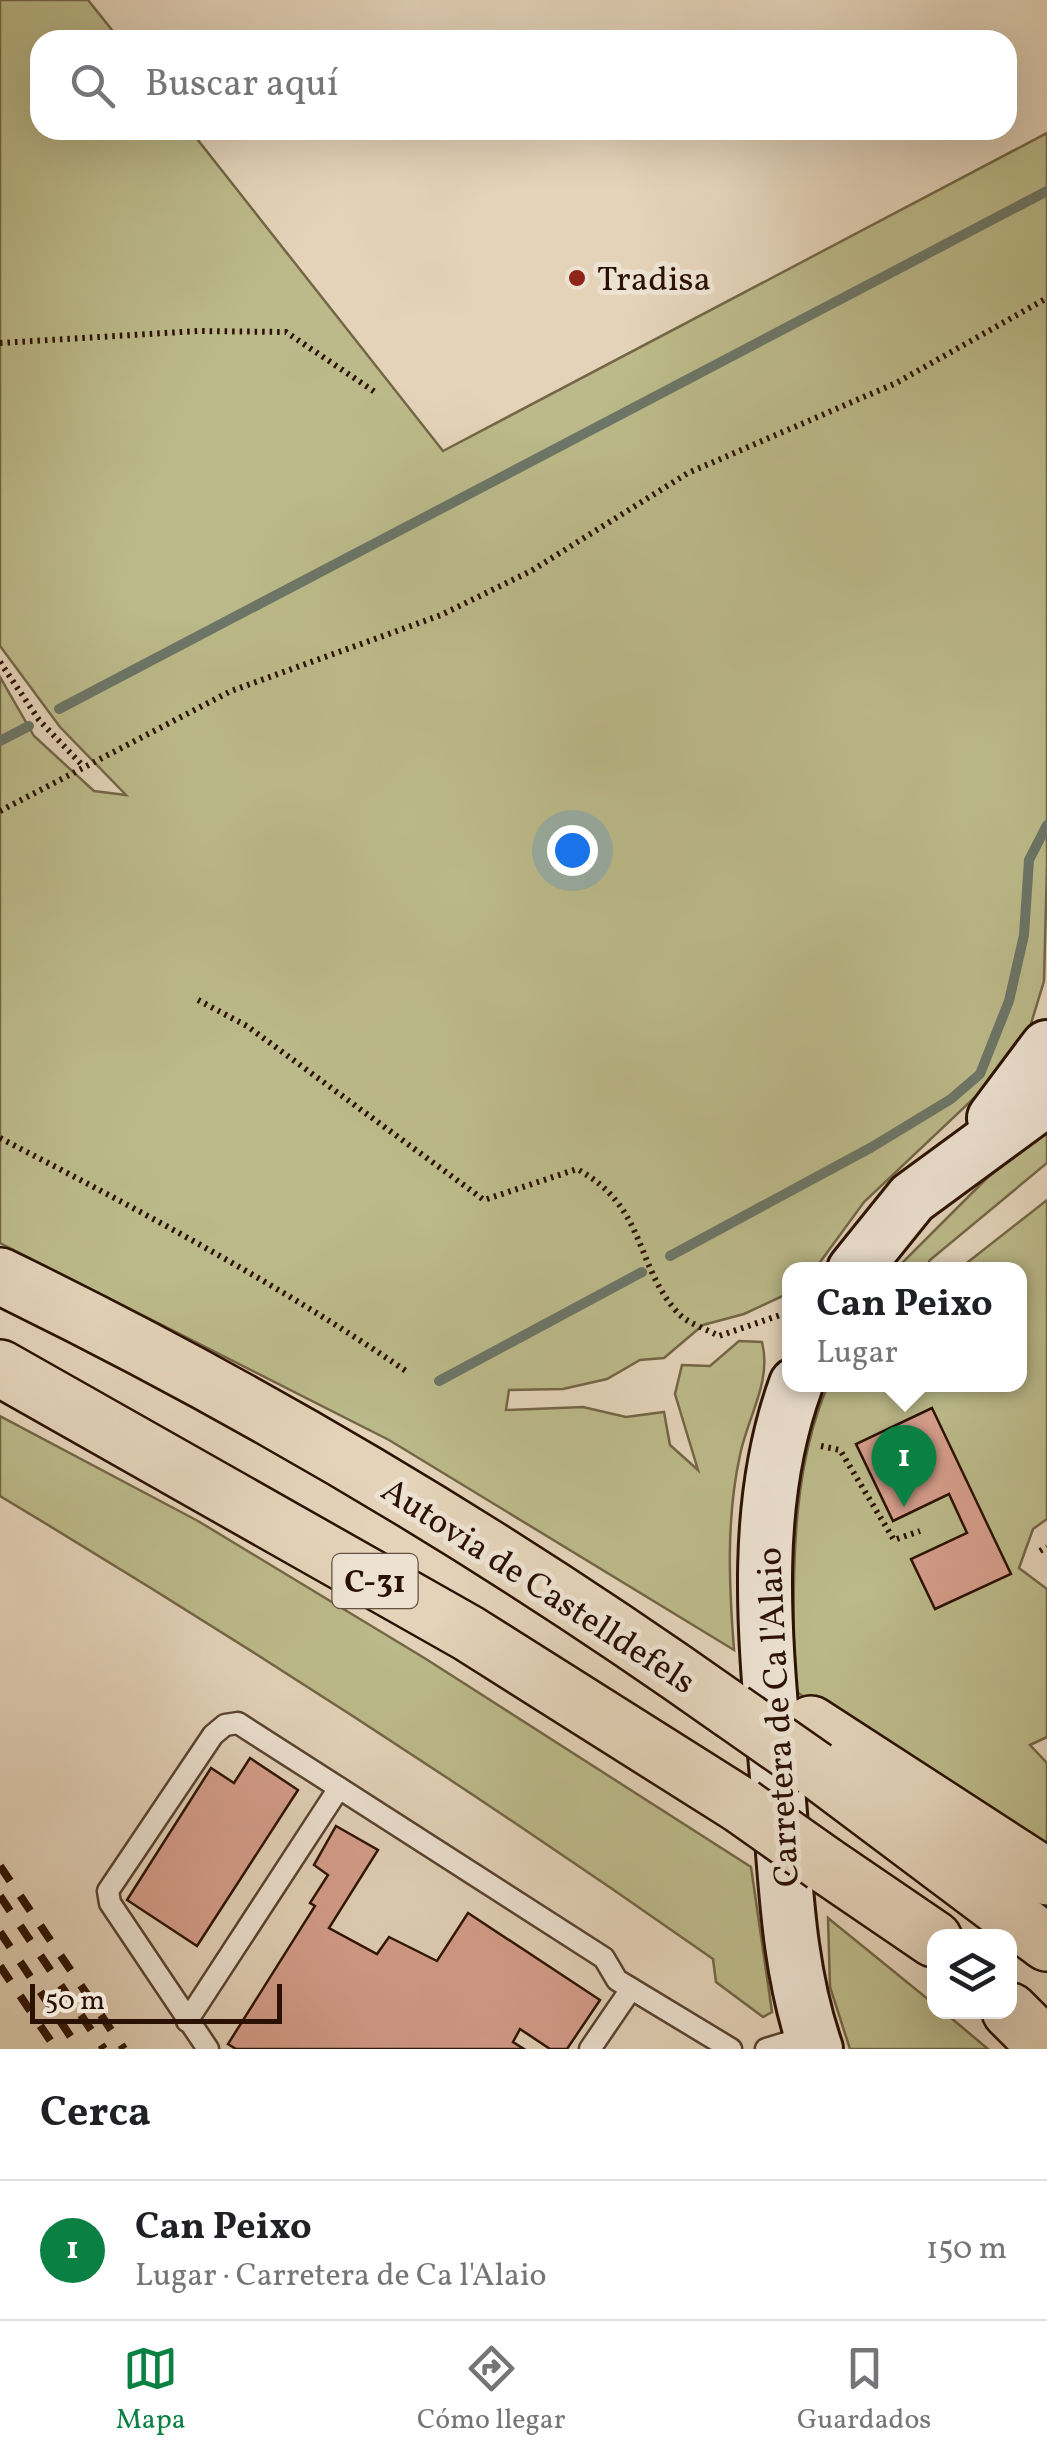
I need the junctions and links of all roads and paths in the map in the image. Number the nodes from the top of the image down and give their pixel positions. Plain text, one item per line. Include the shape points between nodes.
1 (1047, 298) edge
2 (0, 343) edge
3 (378, 394) dead end
4 (0, 662) edge
5 (84, 767) junction
6 (0, 811) edge
7 (198, 1000) dead end
8 (1047, 1047) edge
9 (1047, 1099) edge
10 (0, 1138) edge
11 (934, 1180) junction
12 (860, 1262) edge
13 (0, 1276) edge
14 (782, 1314) edge
15 (0, 1368) edge
16 (406, 1371) dead end
17 (794, 1392) edge
18 (780, 1436) junction
19 (920, 1531) dead end
20 (813, 1747) junction
21 (339, 1788) junction
22 (1047, 1876) edge
23 (927, 1935) edge
24 (1047, 1943) edge
25 (631, 1989) junction
26 (1017, 1998) edge
27 (1017, 2018) edge
28 (1047, 2020) edge
29 (187, 2021) junction
30 (798, 2044) edge
31 (205, 2047) edge
32 (1047, 2048) edge
33 (590, 2049) edge
34 (731, 2049) edge

1 - 5 path via 896,383 688,473 531,571 441,616 231,692
2 - 3 path via 286,332
4 - 5 path
5 - 6 path
7 - 14 path via 247,1026 484,1200 576,1168 604,1184 679,1315 718,1336
8 - 11 street via 1009,1102
9 - 11 street
10 - 16 path via 336,1323
11 - 12 street
13 - 20 highway, Autovia de Castelldefels / C-31 via 394,1489
15 - 23 highway, C-31, bridge via 468,1634 742,1806
17 - 18 street, Carretera de Ca l'Alaio
18 - 19 path via 840,1450 894,1540
18 - 30 street, Carretera de Ca l'Alaio via 769,1493 765,1634
20 - 22 highway
20 - 24 highway
21 - 25 lane via 604,1958
21 - 29 lane
21 - 29 lane via 238,1723 225,1724 108,1891
25 - 33 lane
25 - 34 lane
26 - 28 highway
27 - 32 highway
29 - 31 lane

